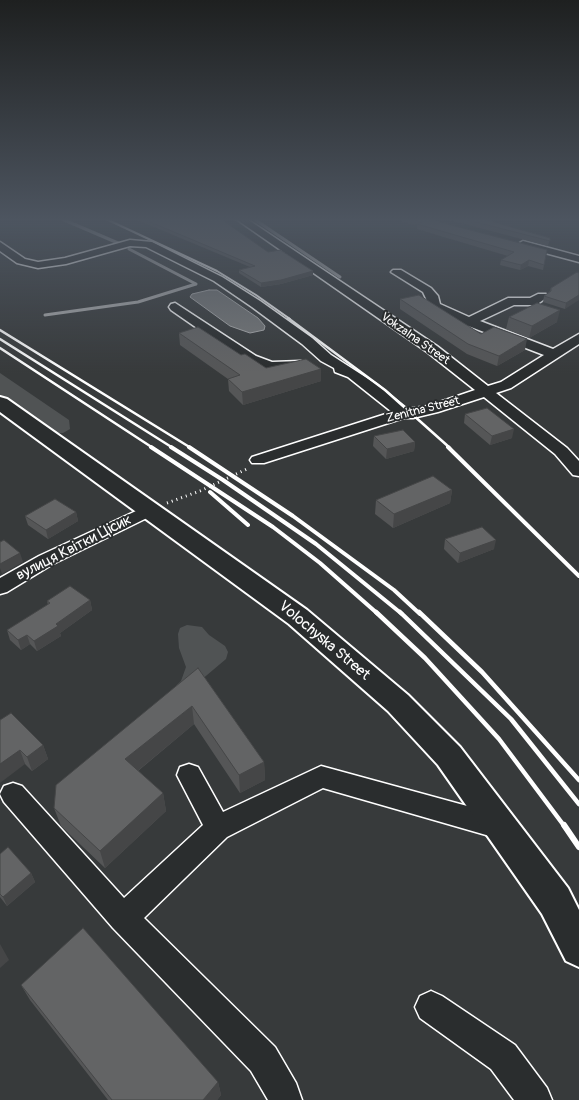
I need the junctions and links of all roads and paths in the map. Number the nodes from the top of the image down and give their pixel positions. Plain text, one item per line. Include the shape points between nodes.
1 (201, 270) edge
2 (317, 270) edge
3 (397, 272) dead end
4 (542, 296) edge
5 (175, 307) dead end
6 (469, 322) junction
7 (579, 338) edge
8 (555, 354) junction
9 (353, 374) junction
10 (487, 392) junction
11 (0, 403) edge
12 (403, 413) junction
13 (258, 460) joint
14 (579, 471) edge
15 (149, 510) junction
16 (0, 587) edge
17 (189, 775) dead end
18 (13, 794) dead end
19 (501, 827) junction
20 (218, 828) junction
21 (123, 918) junction
22 (579, 948) edge
23 (431, 1007) dead end
24 (285, 1100) edge
25 (535, 1100) edge

1 - 9 street via 256,304 326,358
2 - 10 street, Vokzalna Street via 432,349
3 - 6 street via 427,290 435,306
4 - 6 street via 532,302 512,301
5 - 9 street via 251,360 264,365 317,366
6 - 8 street
7 - 8 street, Zenitna Street
8 - 10 street, Zenitna Street via 506,385
9 - 12 street
10 - 12 street, Zenitna Street via 413,414
10 - 14 street, Vokzalna Street via 561,451
11 - 15 main road, Volochyska Street
12 - 13 street, Zenitna Street
13 - 15 path via 256,464 211,486
15 - 16 street, вулиця Квітки Цісик via 46,560
15 - 19 main road, Volochyska Street via 298,617 398,703 449,756
17 - 20 street
18 - 21 street
19 - 20 street via 321,777
19 - 22 main road, Volochyska Street via 555,901
20 - 21 street
21 - 24 street via 263,1059
23 - 25 street via 503,1057

